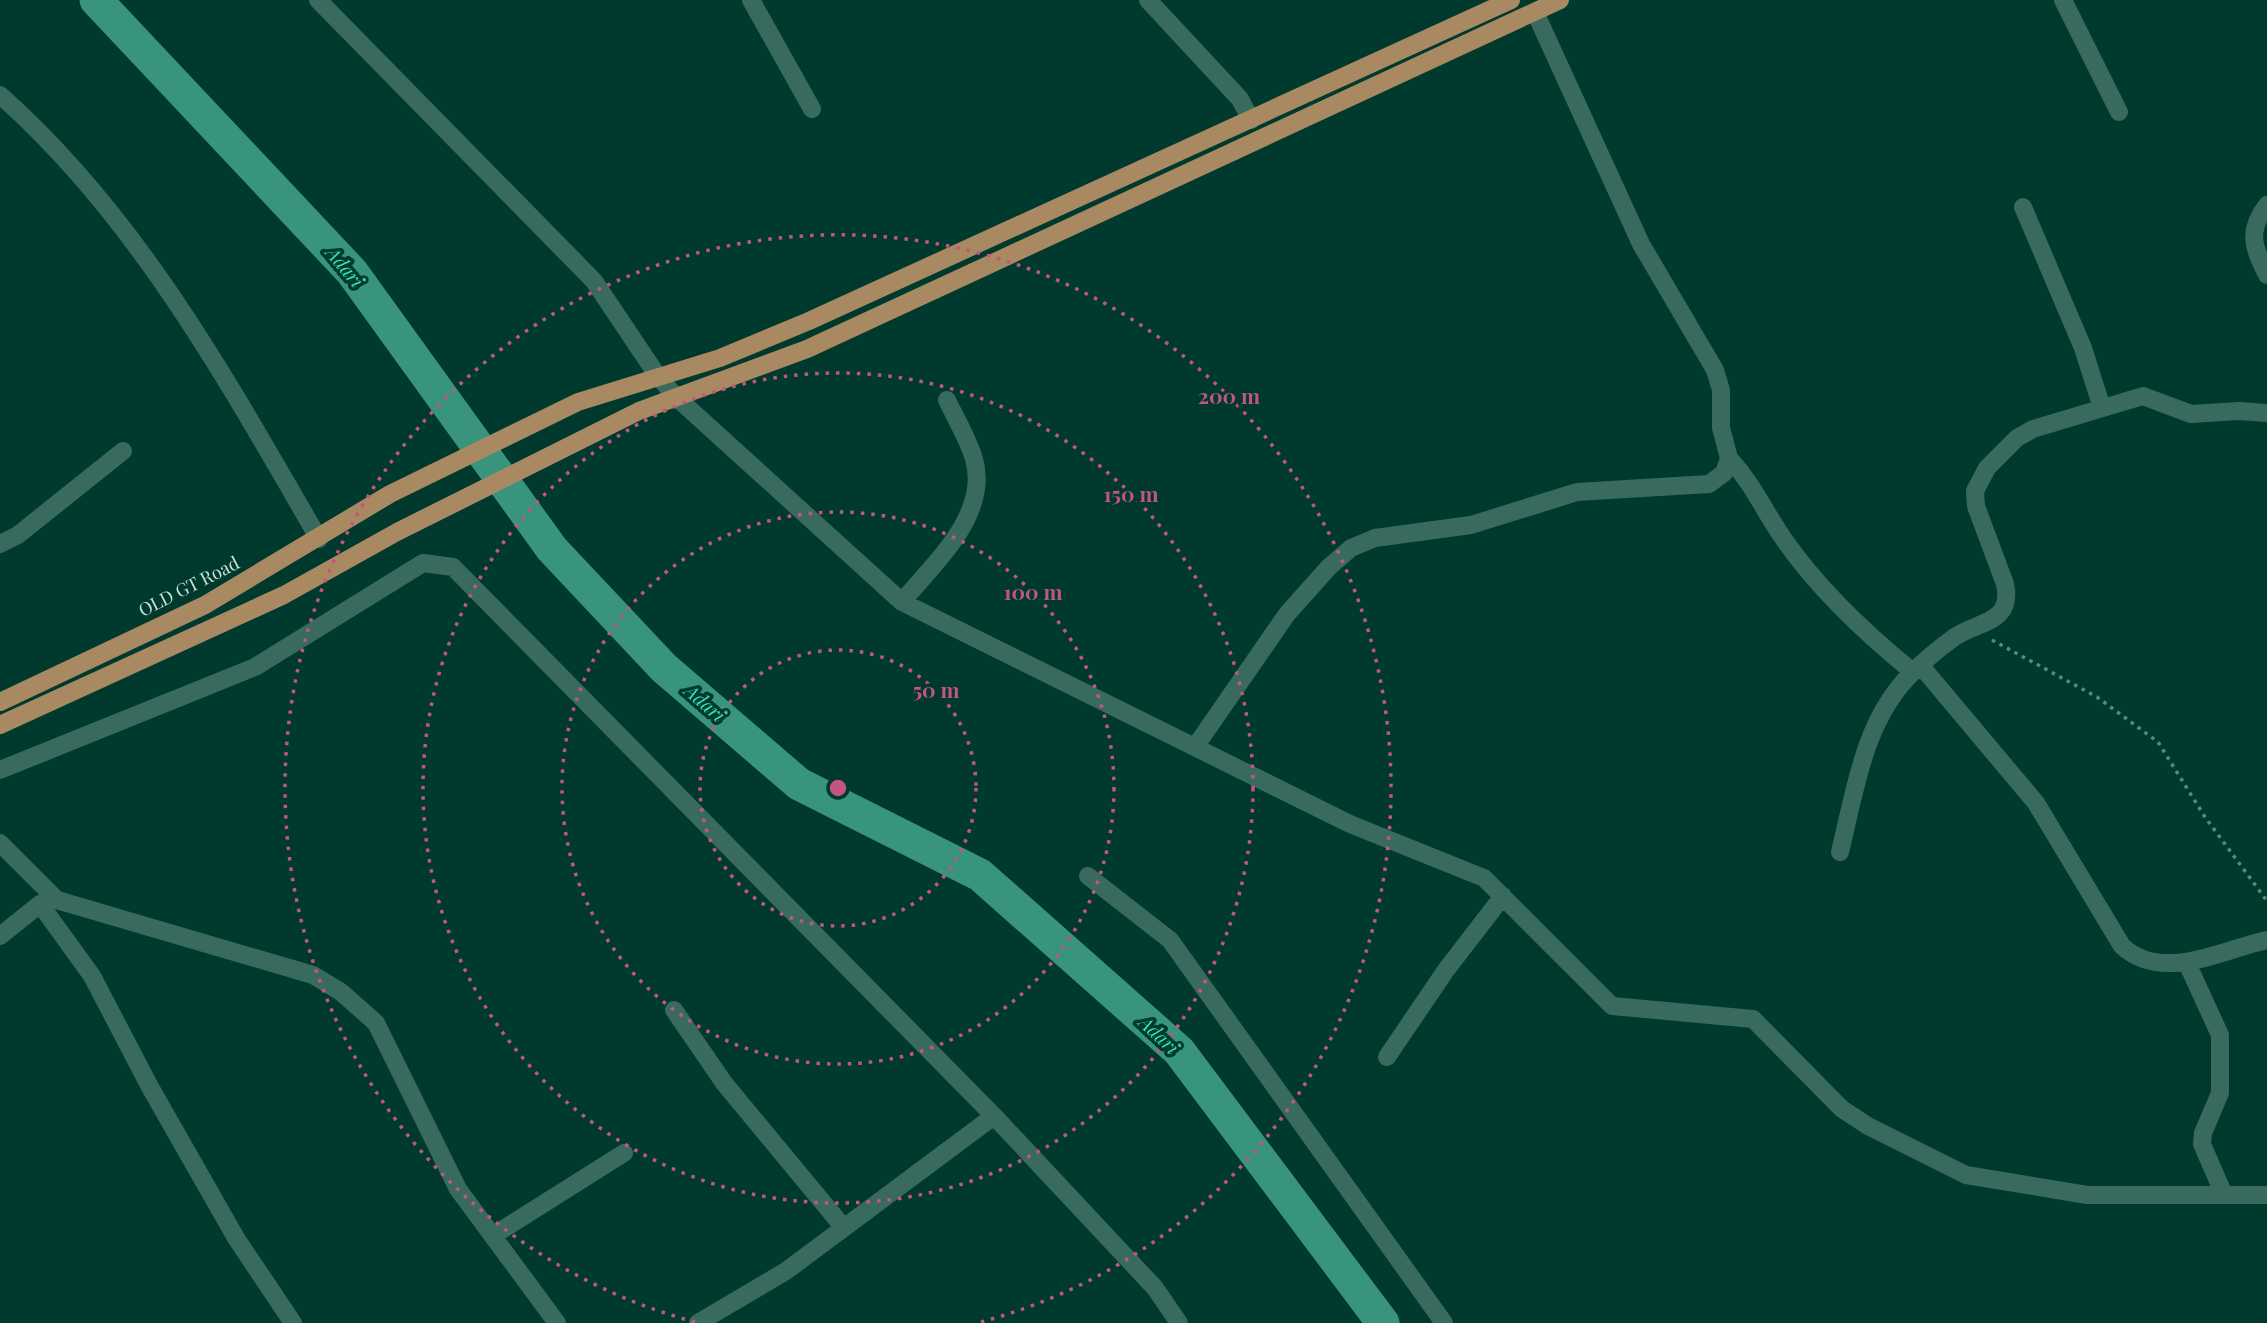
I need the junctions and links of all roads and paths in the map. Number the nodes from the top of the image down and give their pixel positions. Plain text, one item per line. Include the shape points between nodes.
1 (318, 0) edge
2 (751, 0) edge
3 (1148, 0) edge
4 (1511, 0) edge
5 (1560, 0) edge
6 (2063, 0) edge
7 (1535, 12) junction
8 (0, 95) edge
9 (812, 109) dead end
10 (2119, 112) dead end
11 (1251, 120) junction
12 (2267, 205) edge
13 (2023, 207) dead end
14 (2267, 275) edge
15 (657, 375) junction
16 (675, 396) junction
17 (947, 400) dead end
18 (2102, 408) junction
19 (2267, 413) edge
20 (123, 451) dead end
21 (1729, 458) junction
22 (319, 539) junction
23 (0, 544) edge
24 (902, 602) junction
25 (1972, 629) junction
26 (1917, 669) junction
27 (0, 702) edge
28 (0, 725) edge
29 (1195, 747) junction
30 (0, 770) edge
31 (0, 843) edge
32 (1840, 852) dead end
33 (1088, 876) dead end
34 (1503, 896) junction
35 (2267, 901) edge
36 (48, 902) junction
37 (0, 936) edge
38 (2267, 940) edge
39 (2187, 963) junction
40 (674, 1010) dead end
41 (1387, 1057) dead end
42 (994, 1116) junction
43 (624, 1153) dead end
44 (2224, 1195) junction
45 (2267, 1195) edge
46 (844, 1228) junction
47 (494, 1235) junction
48 (293, 1323) edge
49 (557, 1323) edge
50 (698, 1323) edge
51 (1179, 1323) edge
52 (1444, 1323) edge

1 - 15 street via 593,281
2 - 9 street
3 - 11 street via 1240,99
4 - 11 main road, OLD GT Road
5 - 7 main road
6 - 10 street
7 - 16 main road via 807,349
7 - 21 street via 1641,244 1716,370 1721,428
8 - 22 street via 77,172 126,232 214,359
11 - 15 main road, OLD GT Road via 809,321 720,358
12 - 14 street via 2254,222 2253,241
13 - 18 street via 2083,348
15 - 16 street
15 - 22 main road, OLD GT Road via 578,402 390,494
16 - 24 street
16 - 28 main road via 397,531 284,596
17 - 24 street via 975,461 974,494 965,523
18 - 19 street via 2143,396 2191,414
18 - 25 street via 2017,438 1979,481 1976,506 2008,597 1999,614
20 - 23 street via 18,535
21 - 26 street via 1751,482 1784,540 1863,632
21 - 29 street via 1724,473 1709,484 1577,492 1471,525 1375,538 1351,548 1287,614
22 - 27 main road, OLD GT Road via 205,605
24 - 29 street
25 - 26 street via 1953,638
25 - 35 path via 2097,697 2158,742
26 - 32 street via 1894,692 1878,720
26 - 39 street via 2036,803 2122,946 2133,957 2151,962
29 - 34 street via 1350,824 1485,878
30 - 42 street via 255,667 423,563 453,567
31 - 36 street
33 - 52 street via 1170,940
34 - 41 street
34 - 44 street via 1612,1006 1753,1019 1842,1108 1966,1175 2087,1195
36 - 37 street
36 - 47 street via 313,975 341,992 376,1023 457,1189
36 - 48 street via 236,1238
38 - 39 street
39 - 44 street via 2220,1035 2220,1093 2202,1144
40 - 46 street via 724,1083
42 - 46 street
42 - 51 street via 1155,1288
43 - 47 street
44 - 45 street
46 - 50 street via 786,1271
47 - 49 street

